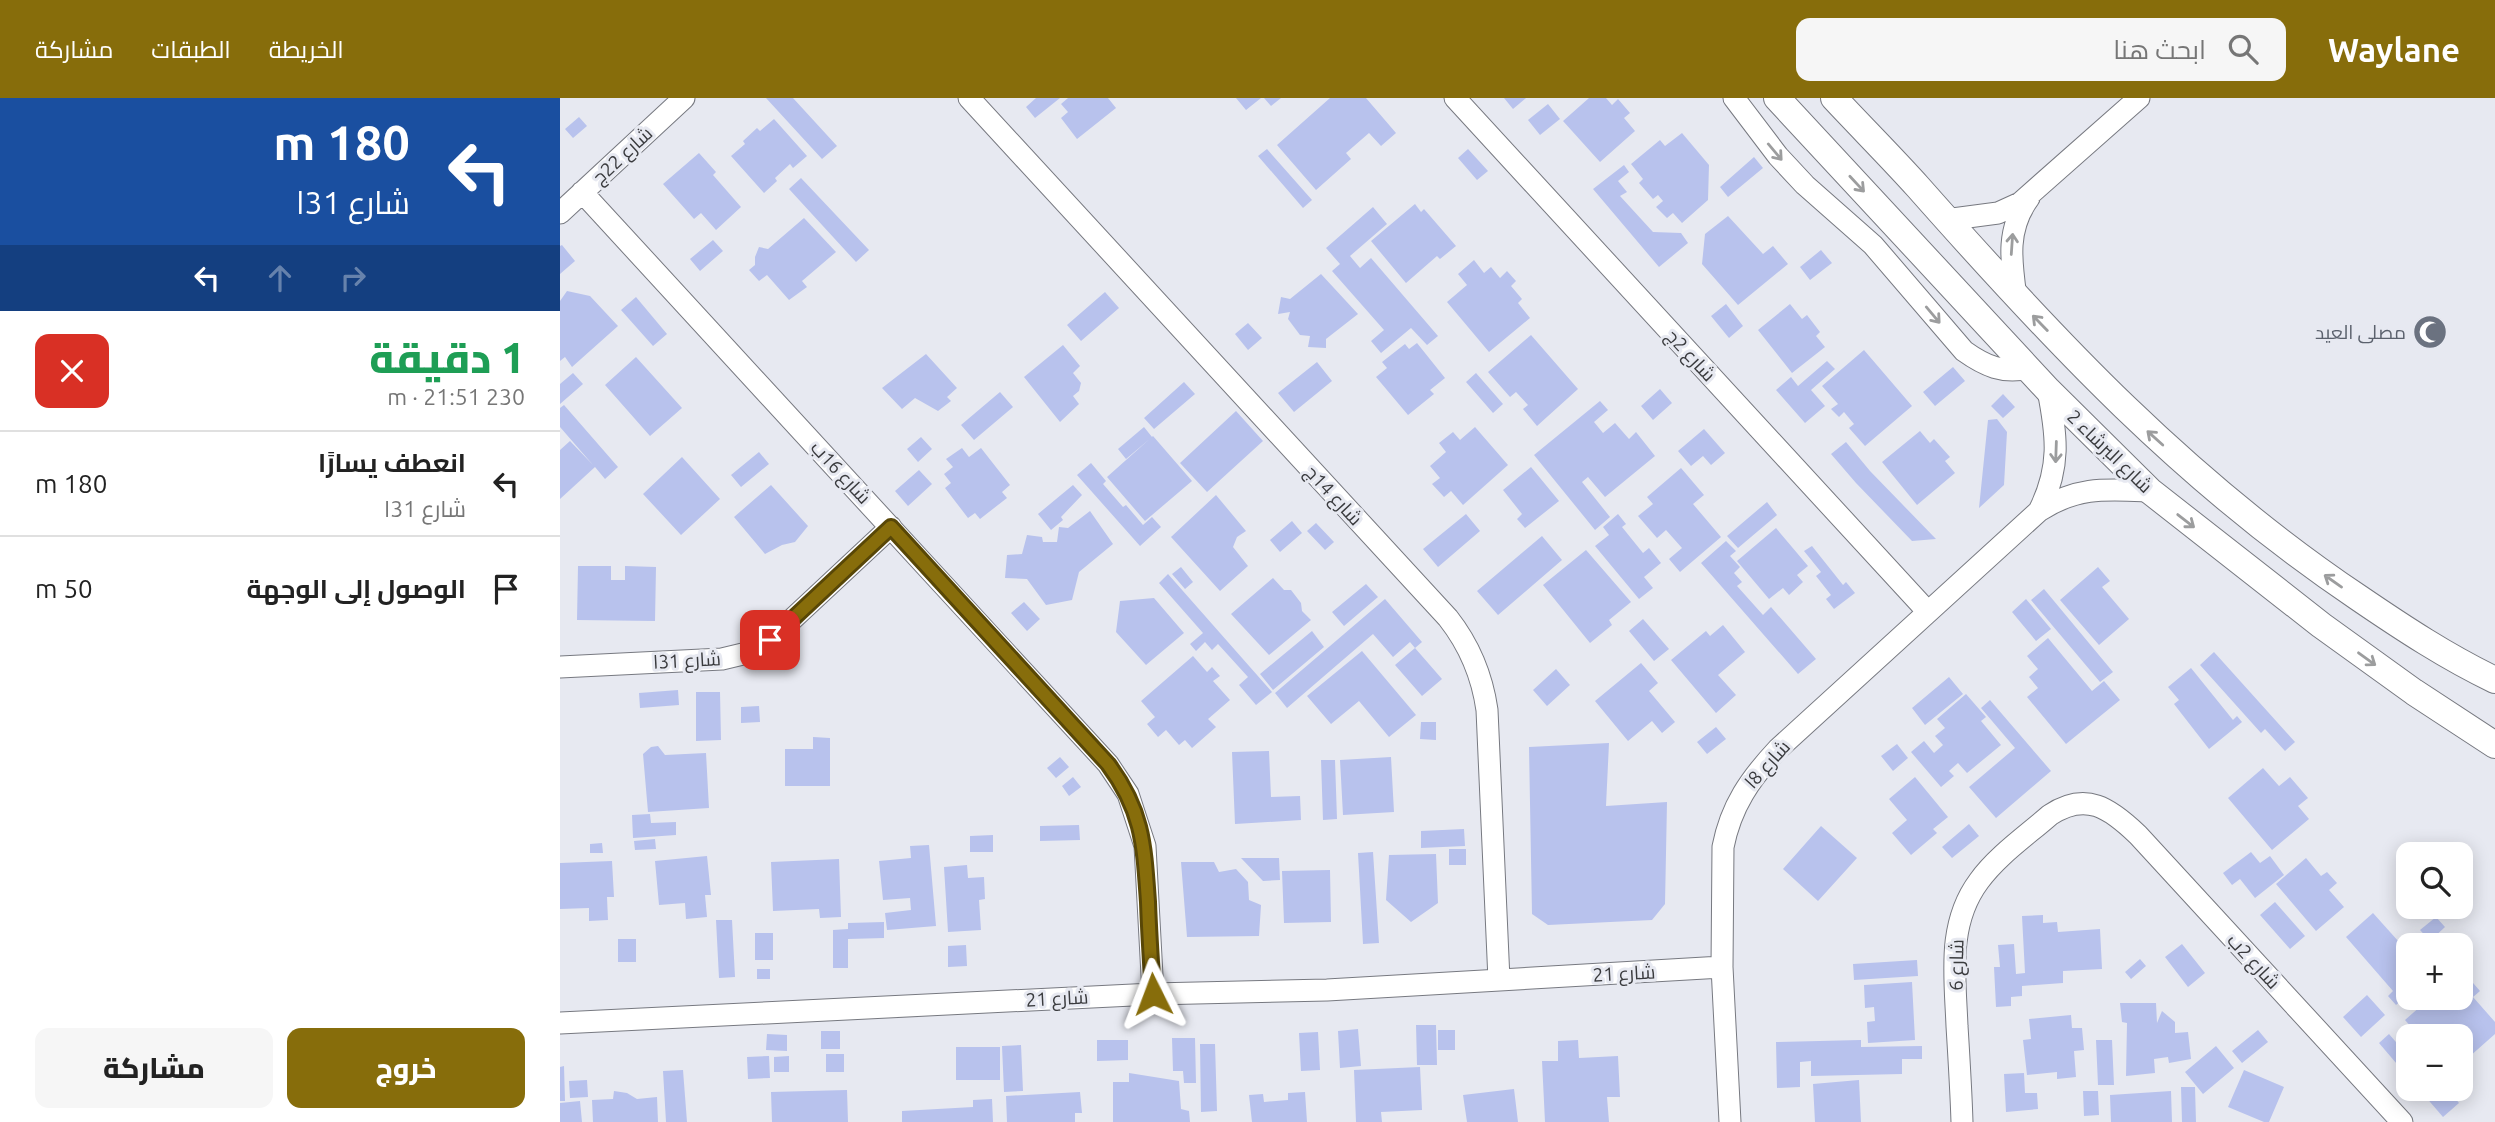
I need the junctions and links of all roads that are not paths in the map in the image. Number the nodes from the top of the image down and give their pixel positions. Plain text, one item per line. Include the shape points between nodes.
1 (684, 98) edge
2 (969, 98) edge
3 (1455, 98) edge
4 (1734, 98) edge
5 (1777, 98) edge
6 (1834, 98) edge
7 (2138, 98) edge
8 (582, 192) junction
9 (2030, 196) junction
10 (560, 212) edge
11 (1945, 220) junction
12 (2015, 297) junction
13 (2029, 368) junction
14 (2048, 390) junction
15 (2150, 491) junction
16 (2039, 511) junction
17 (891, 527) junction
18 (1928, 612) junction
19 (560, 667) edge
20 (2495, 680) edge
21 (2495, 745) edge
22 (2101, 806) joint
23 (1723, 967) junction
24 (1499, 979) junction
25 (1153, 994) junction
26 (560, 1023) edge
27 (1730, 1122) edge
28 (1962, 1122) edge
29 (2402, 1122) edge

1 - 8 street, شارع 22ج
2 - 24 street, شارع 14ج via 1448,618 1467,646 1481,677 1488,710
3 - 18 street, شارع 2ج
4 -> 13 street via 1778,156 1873,245 1964,351 2000,370
5 -> 13 street, شارع البرشاء 2
6 - 11 street, شارع البرشاء 2
7 - 9 street
8 - 10 street, شارع 22ج
8 - 17 street, شارع 16ب
9 - 11 street via 1998,213
12 -> 9 street via 2011,244 2016,219
11 - 12 street, شارع البرشاء 2
20 -> 12 street, شارع البرشاء 2 via 2449,656 2284,546 2140,424
13 - 14 street, شارع البرشاء 2
14 - 15 street, شارع البرشاء 2
14 -> 16 street, شارع 8ا via 2056,430 2056,464
15 - 16 street, شارع 8ا via 2088,490
15 -> 21 street, شارع البرشاء 2 via 2321,625
16 - 18 street, شارع 8ا
17 - 19 street, شارع 31ا via 770,640 747,653 722,659
17 - 25 street, شارع 16ب via 1119,778 1145,846
18 - 23 street, شارع 8ا via 1778,749 1741,794 1723,847
22 - 28 street, شارع 6 via 2080,803 2049,815 1989,868 1970,895 1957,927 1954,960
22 - 29 street, شارع 2ب via 2138,835
23 - 24 street, شارع 21
23 - 27 street, شارع 8ا
24 - 25 street, شارع 21 via 1327,990
25 - 26 street, شارع 21

